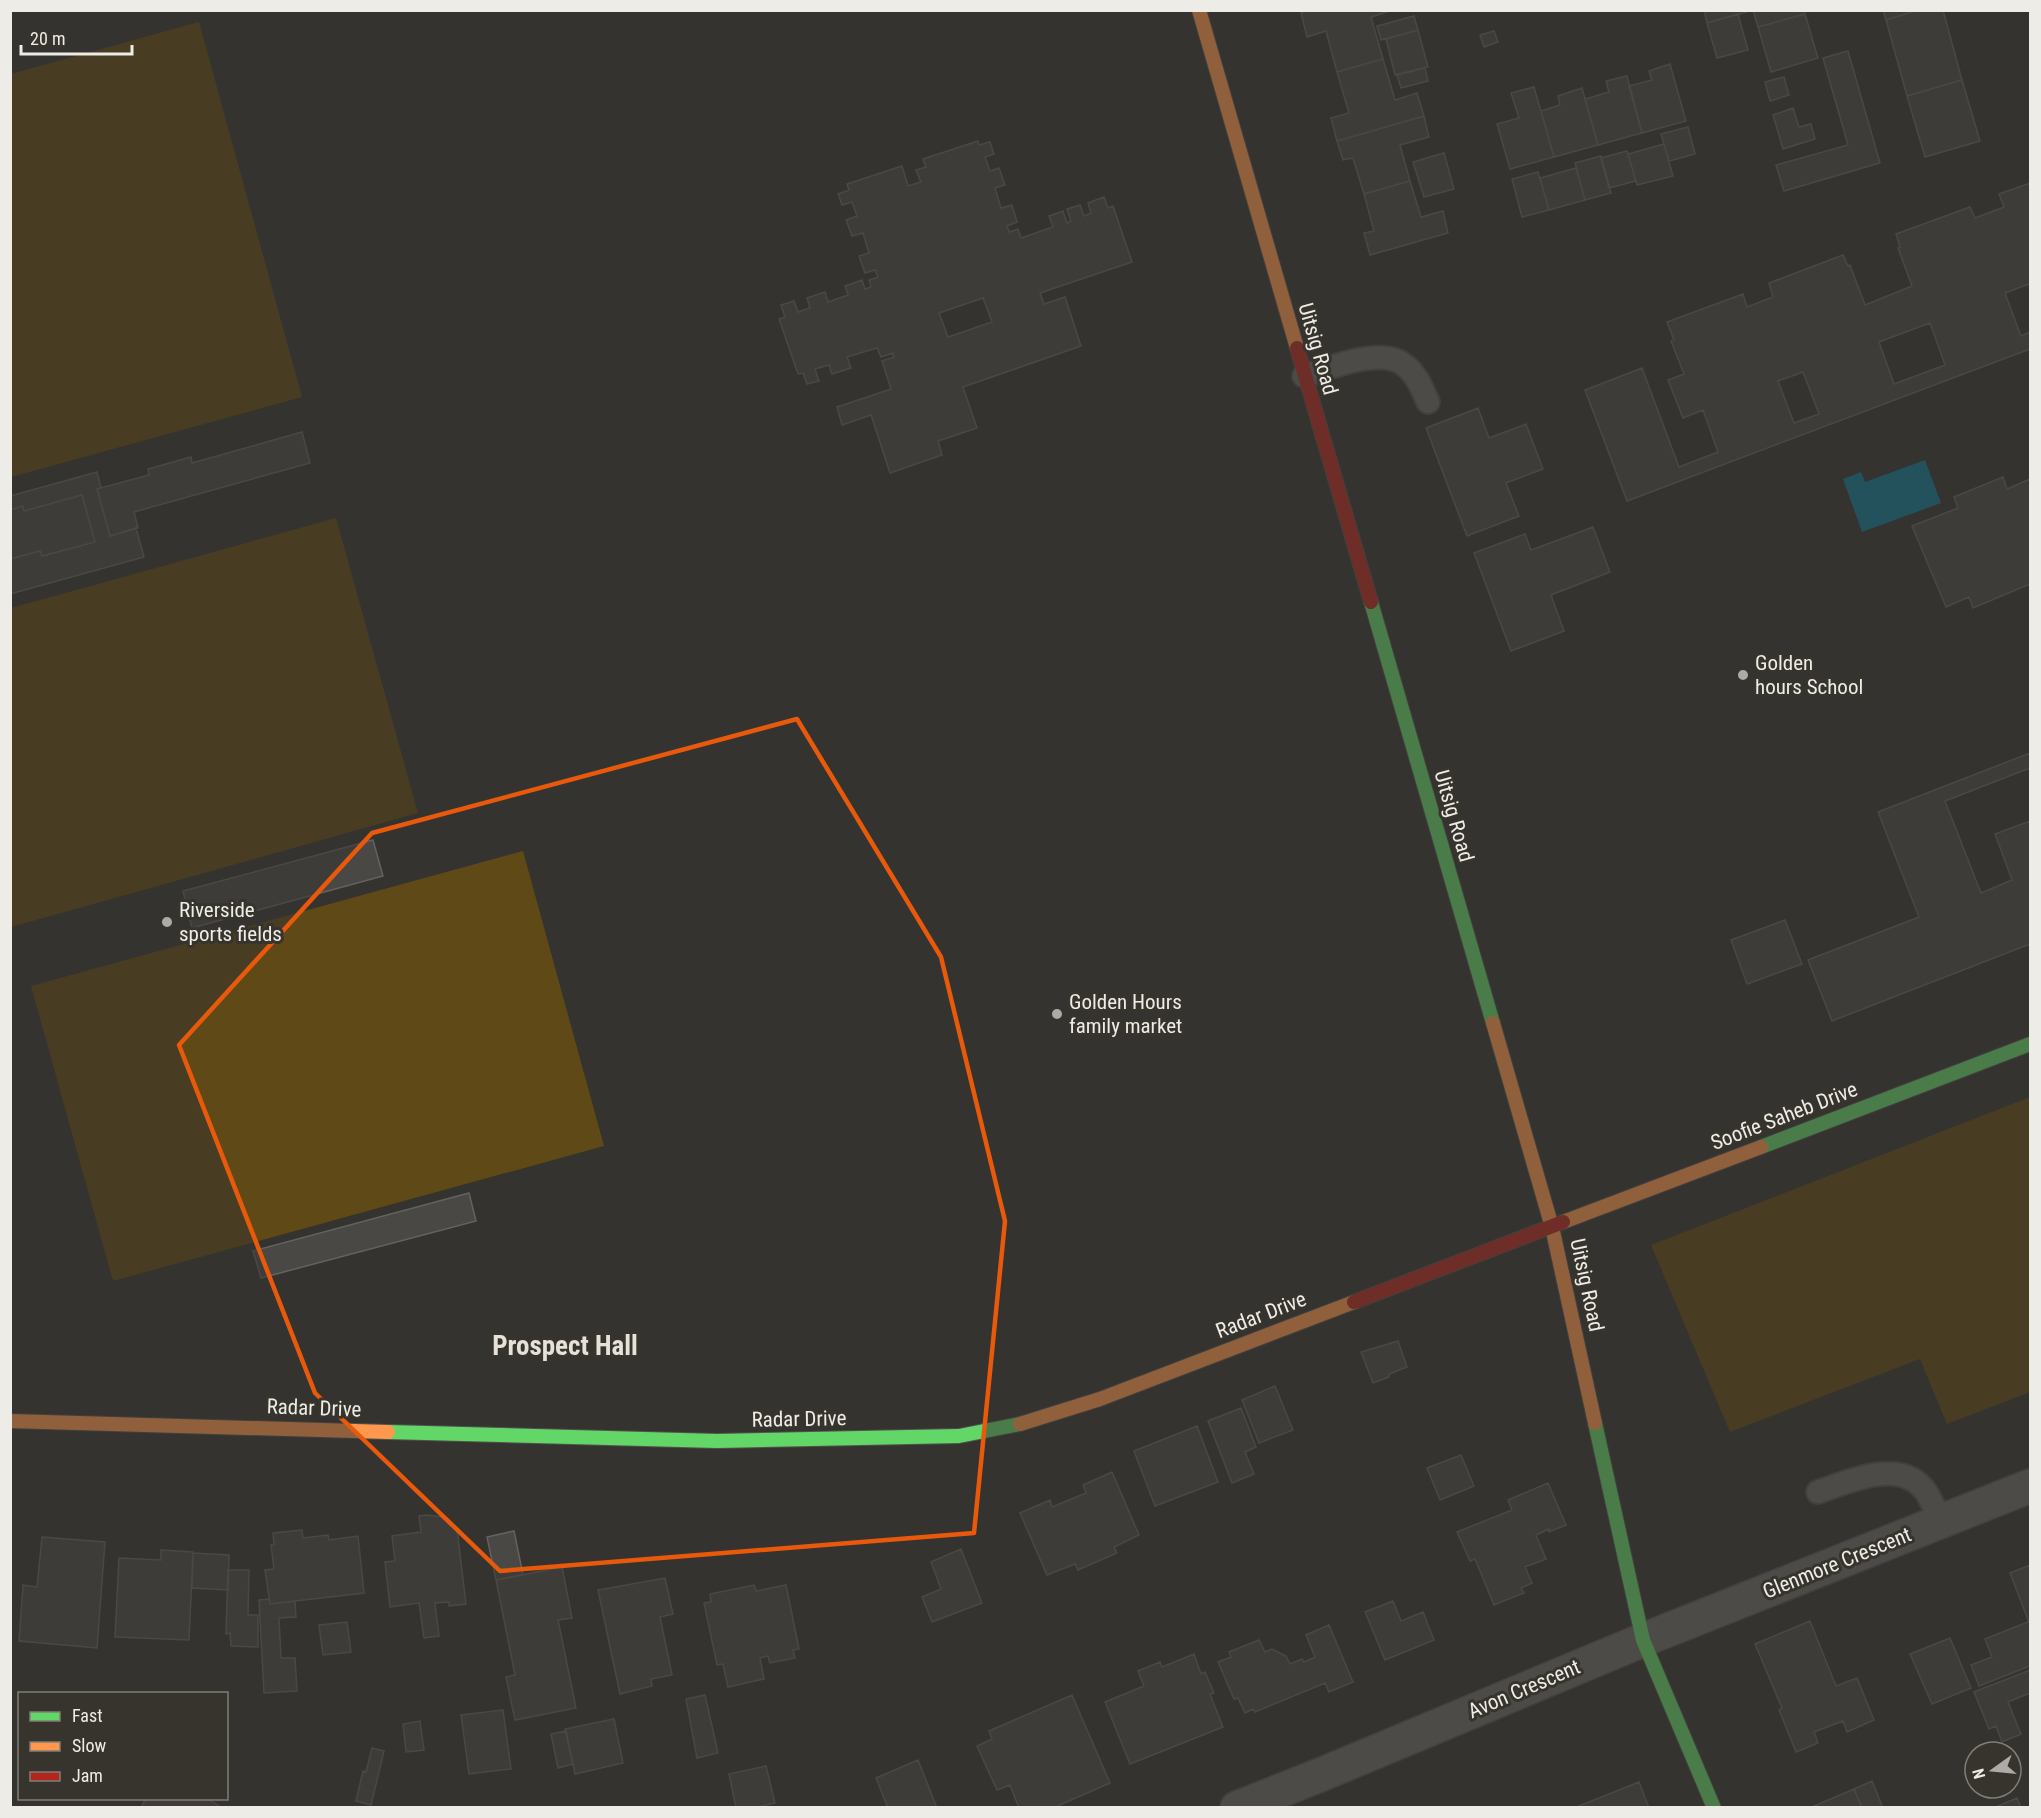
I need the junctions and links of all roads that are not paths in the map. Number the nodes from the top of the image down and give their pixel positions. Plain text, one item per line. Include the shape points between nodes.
1 (1199, 10) edge
2 (1304, 376) junction
3 (1428, 402) dead end
4 (2031, 1044) edge
5 (1552, 1227) junction
6 (10, 1421) edge
7 (2031, 1486) edge
8 (1818, 1492) dead end
9 (1941, 1521) junction
10 (1643, 1640) junction
11 (1237, 1808) edge
12 (1714, 1808) edge

1 - 2 street, Uitsig Road
2 - 3 lane via 1362,359 1385,357 1402,362 1416,376
2 - 5 street, Uitsig Road
4 - 5 street, Soofie Saheb Drive
5 - 6 street, Radar Drive via 1100,1399 1030,1422 959,1436 717,1441
5 - 10 street, Uitsig Road
7 - 9 street, Glenmore Crescent
8 - 9 lane via 1876,1475 1908,1476 1926,1491
9 - 10 street, Glenmore Crescent
10 - 11 street, Avon Crescent
10 - 12 street

